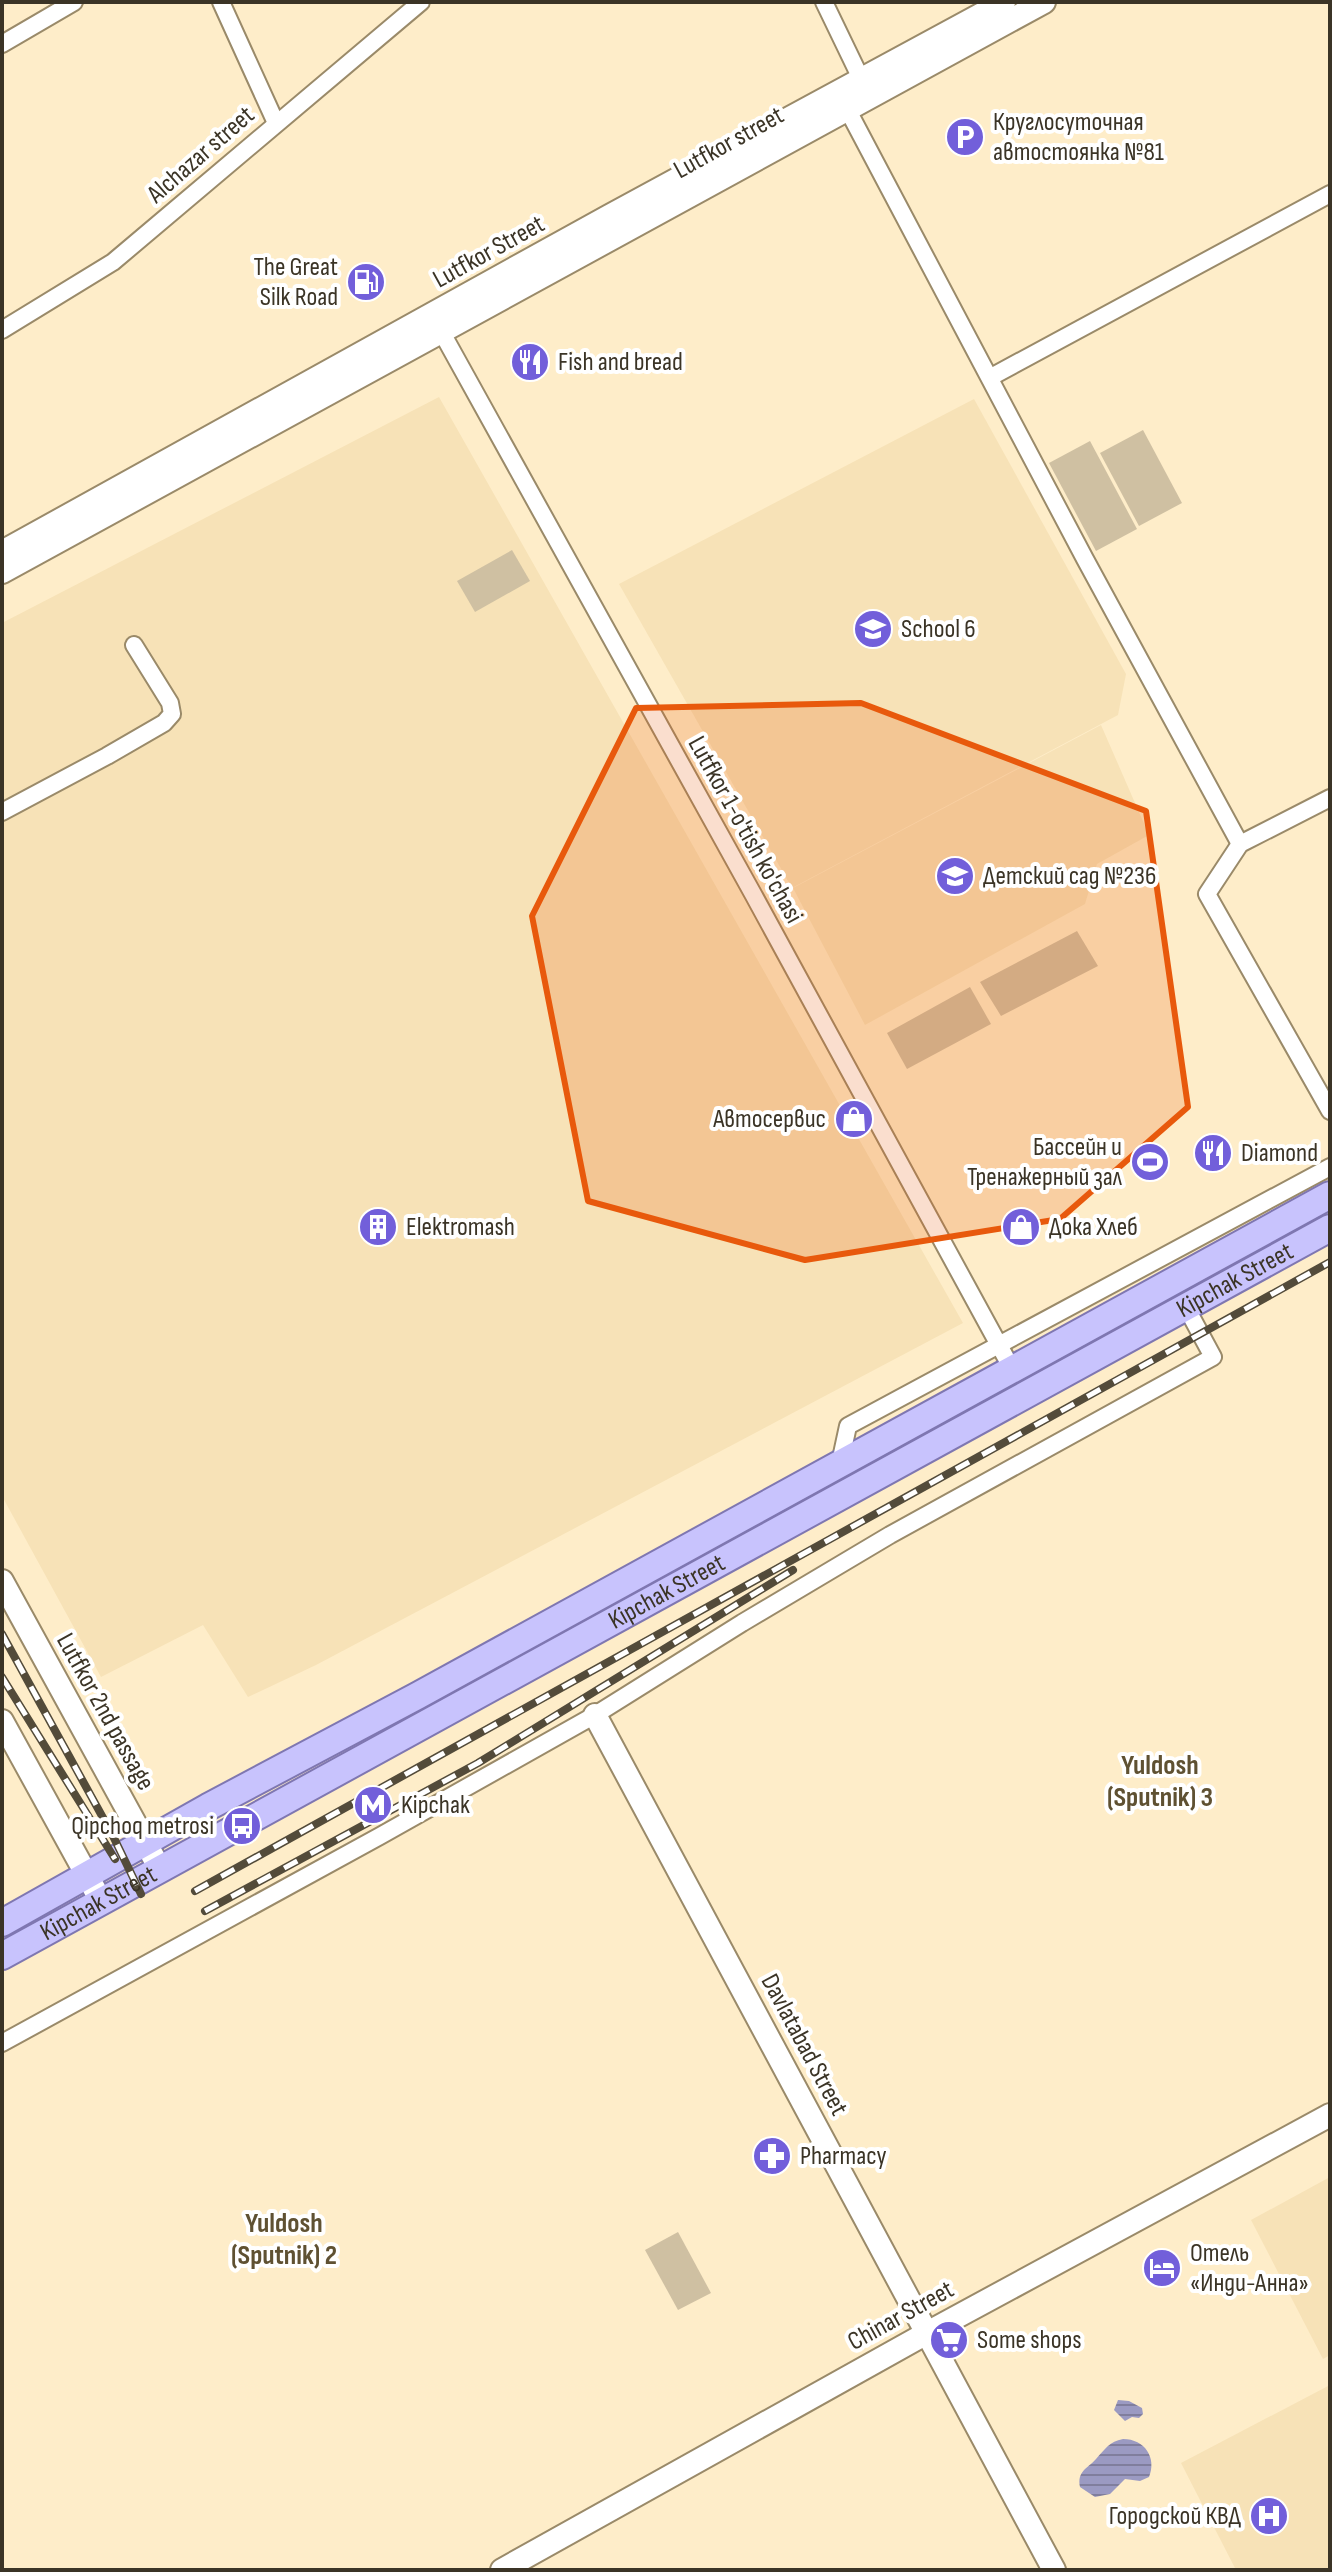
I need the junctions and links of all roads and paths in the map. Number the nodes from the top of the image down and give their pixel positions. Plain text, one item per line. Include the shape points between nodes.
1 (74, 2) edge
2 (221, 2) edge
3 (421, 2) edge
4 (824, 2) edge
5 (1004, 2) edge
6 (1044, 2) edge
7 (2, 44) edge
8 (866, 88) junction
9 (843, 101) junction
10 (276, 123) junction
11 (1330, 194) edge
12 (437, 324) junction
13 (2, 330) edge
14 (991, 377) junction
15 (2, 552) edge
16 (2, 572) edge
17 (134, 645) dead end
18 (1330, 798) edge
19 (2, 812) edge
20 (1240, 844) junction
21 (1330, 1111) edge
22 (1330, 1167) edge
23 (1330, 1195) edge
24 (1330, 1228) edge
25 (1223, 1253) junction
26 (1237, 1279) junction
27 (1186, 1307) junction
28 (999, 1345) junction
29 (1012, 1369) junction
30 (840, 1463) junction
31 (855, 1488) junction
32 (2, 1581) edge
33 (417, 1696) junction
34 (595, 1715) junction
35 (2, 1721) edge
36 (431, 1721) junction
37 (145, 1843) junction
38 (160, 1869) junction
39 (87, 1876) junction
40 (101, 1901) junction
41 (2, 1923) edge
42 (2, 1956) edge
43 (2, 2043) edge
44 (1330, 2115) edge
45 (927, 2333) junction
46 (502, 2570) edge
47 (1054, 2570) edge

1 - 7 street
2 - 10 street
3 - 10 street, Alchazar street
4 - 8 street
5 - 8 main road
6 - 8 main road, Lutfkor street
8 - 9 main road, Lutfkor street
9 - 12 main road, Lutfkor street
9 - 14 street
10 - 13 street, Alchazar street via 113,262
11 - 14 street
12 - 15 main road, Lutfkor Street
12 - 16 main road, Lutfkor Street
12 - 28 street, Lutfkor 1-o'tish ko'chasi
14 - 20 street
17 - 19 street via 172,714
18 - 20 street
20 - 21 street via 1207,894
22 - 28 street, Kipchak Street
23 - 25 main road, Kipchak Street
24 - 26 main road, Kipchak Street
25 - 26 main road
25 - 29 main road, Kipchak Street
26 - 27 main road, Kipchak Street
27 - 31 main road, Kipchak Street
27 - 34 street via 1213,1357 877,1543
28 - 29 street, Lutfkor 1-o'tish ko'chasi
28 - 30 street, Kipchak Street via 848,1426
29 - 30 main road, Kipchak Street
30 - 31 main road
30 - 33 main road, Kipchak Street
31 - 36 main road, Kipchak Street
32 - 37 main road, Lutfkor 2nd passage
33 - 36 main road
33 - 37 main road, Kipchak Street
34 - 43 street
34 - 45 main road, Davlatabad Street
35 - 39 main road
36 - 38 main road, Kipchak Street
37 - 38 main road, Lutfkor 2nd passage
37 - 39 main road, Kipchak Street
38 - 40 main road, Kipchak Street
39 - 40 main road
39 - 41 main road, Kipchak Street
40 - 42 main road, Kipchak Street
44 - 45 main road, Chinar Street
45 - 46 main road, Chinar Street
45 - 47 main road, Davlatabad Street

